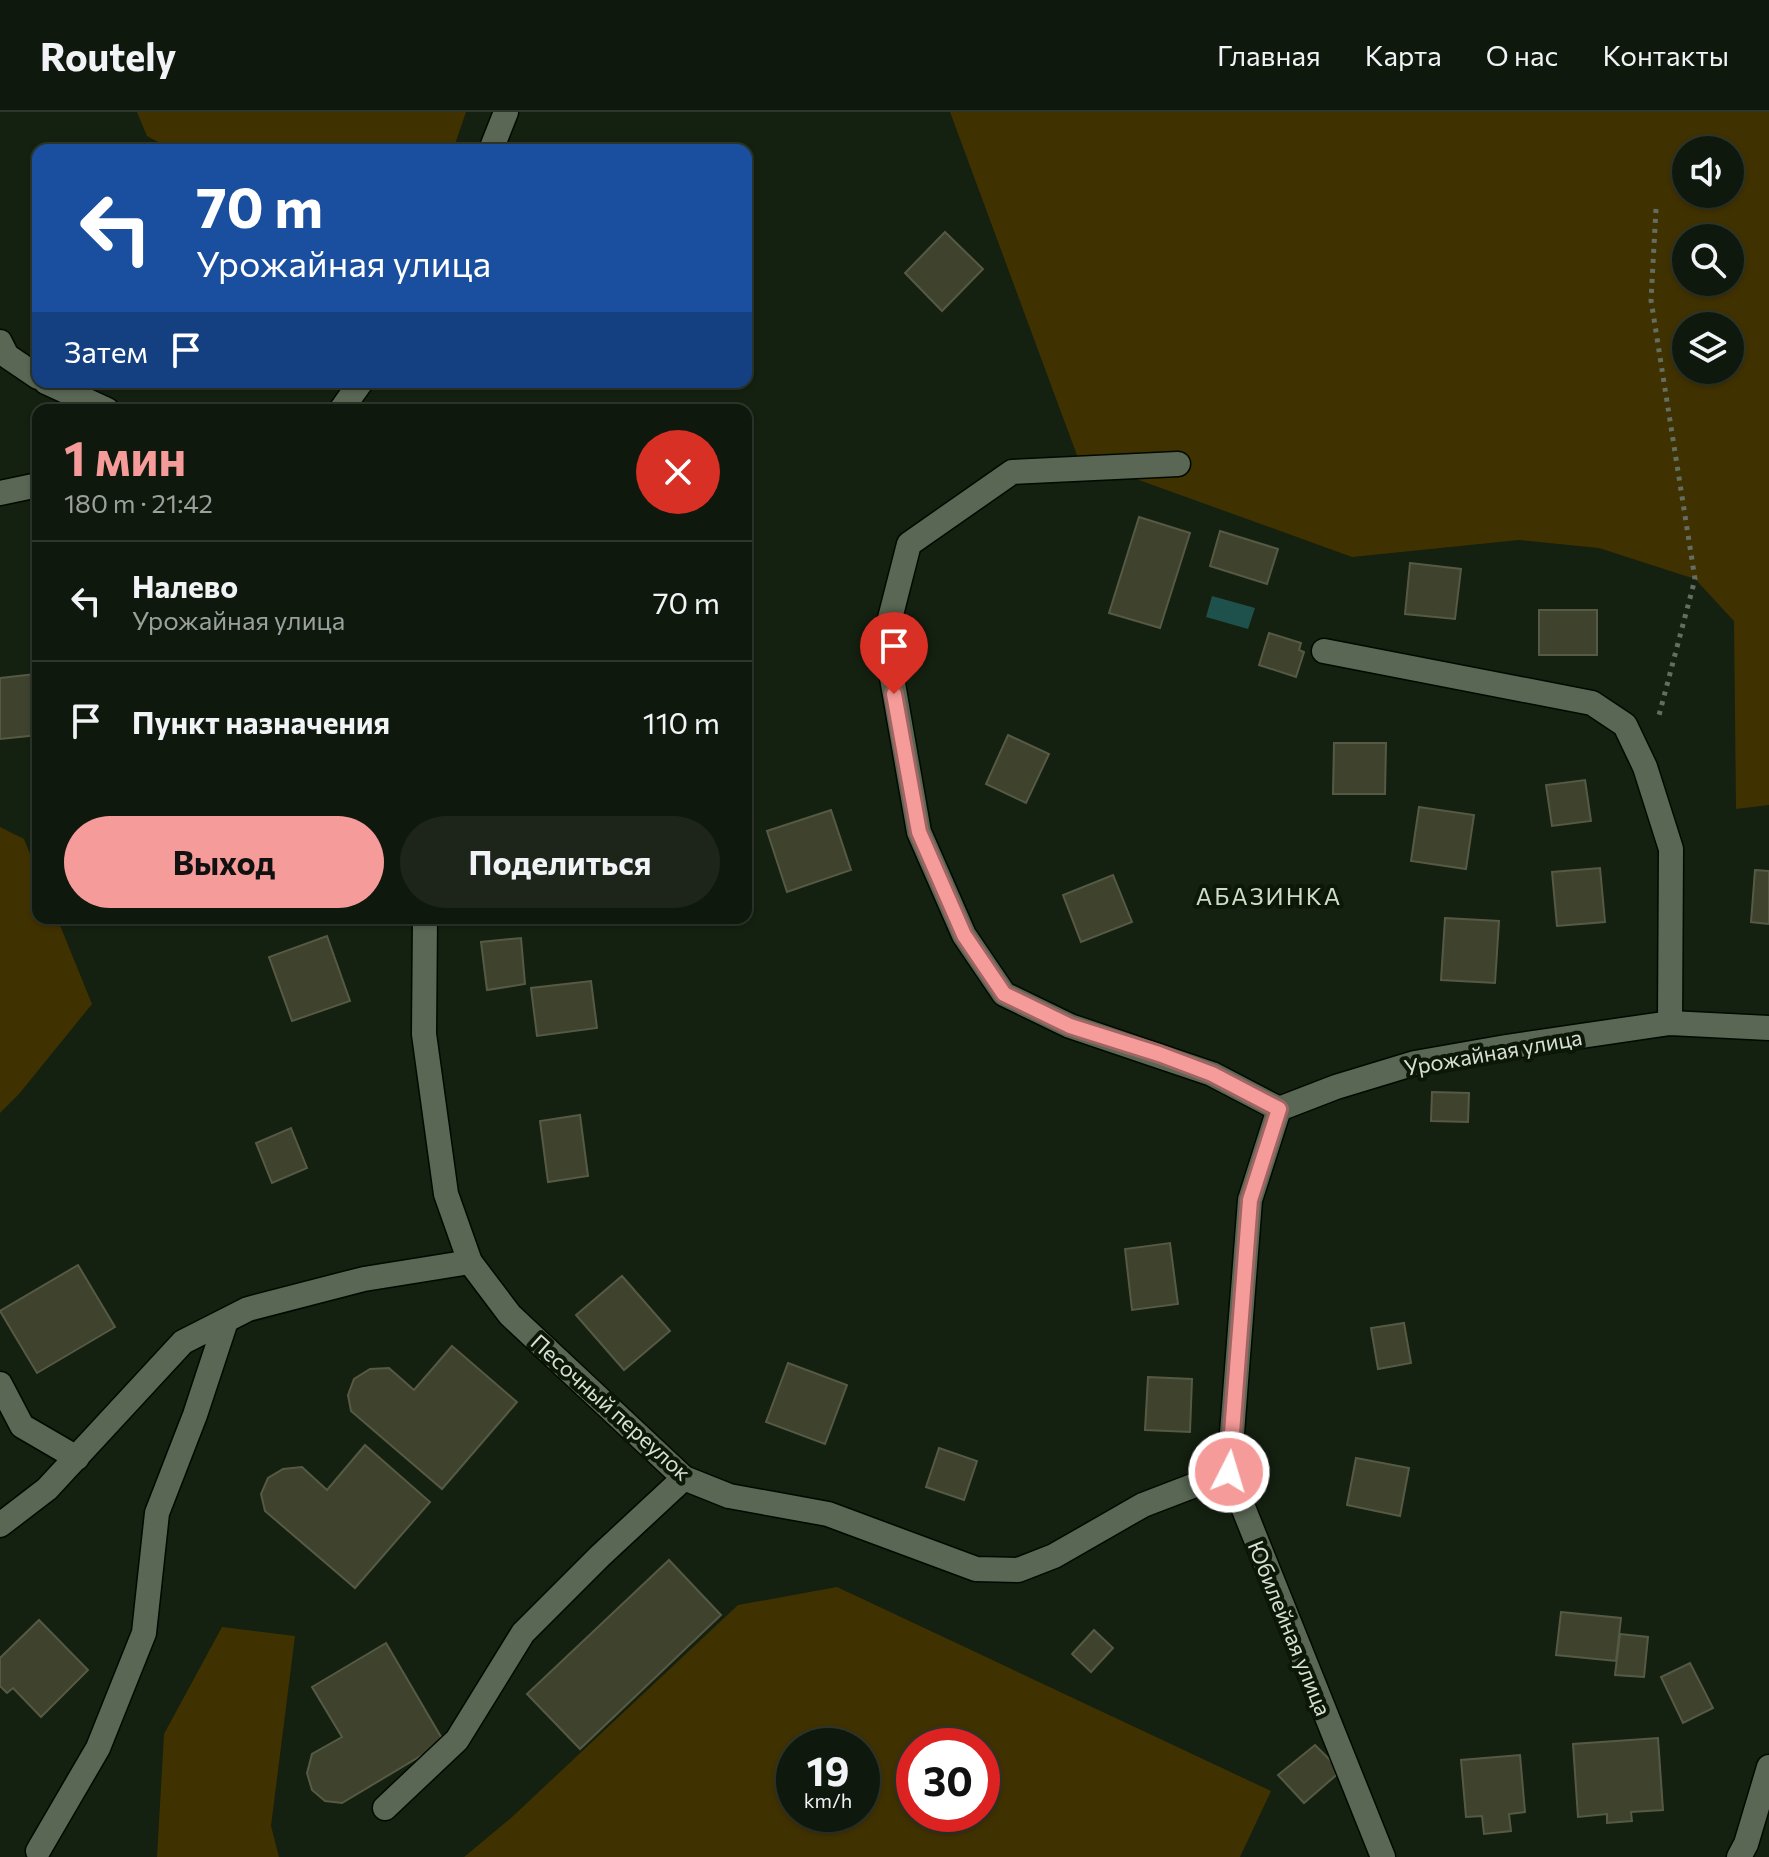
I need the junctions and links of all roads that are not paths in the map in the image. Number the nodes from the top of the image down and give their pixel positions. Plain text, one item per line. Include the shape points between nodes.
1 (506, 112) edge
2 (493, 144) edge
3 (0, 342) edge
4 (32, 373) edge
5 (59, 388) edge
6 (94, 404) edge
7 (1178, 464) dead end
8 (32, 486) edge
9 (0, 493) edge
10 (1324, 651) dead end
11 (425, 924) edge
12 (1670, 1023) junction
13 (1769, 1028) edge
14 (1279, 1109) junction
15 (470, 1262) junction
16 (226, 1321) junction
17 (0, 1384) edge
18 (11, 1429) edge
19 (77, 1458) junction
20 (1229, 1472) junction
21 (684, 1478) junction
22 (0, 1525) edge
23 (1769, 1767) edge
24 (385, 1808) dead end
25 (38, 1851) dead end
26 (1383, 1857) edge
27 (1739, 1857) edge

1 - 2 street
3 - 4 street via 7,356
5 - 6 street
7 - 14 street via 1012,472 909,544 885,638 919,832 964,935 1004,994 1070,1026 1212,1074
8 - 9 street
10 - 12 street via 1592,703 1625,725 1645,767 1671,849
11 - 15 street, Песочный переулок via 424,1034 446,1194
12 - 13 street, Урожайная улица
12 - 14 street, Урожайная улица via 1415,1063
14 - 20 street, Юбилейная улица via 1250,1200
15 - 16 street via 364,1279 248,1309
15 - 21 street, Песочный переулок via 510,1315
16 - 19 street via 183,1342
16 - 25 street via 157,1513 144,1633 98,1748
17 - 18 street
18 - 19 street
19 - 22 street
20 - 21 street, Песочный переулок via 1143,1505 1054,1556 1018,1570 976,1569 828,1514 729,1496
20 - 26 street, Юбилейная улица
21 - 24 street via 523,1633 457,1740
23 - 27 street

